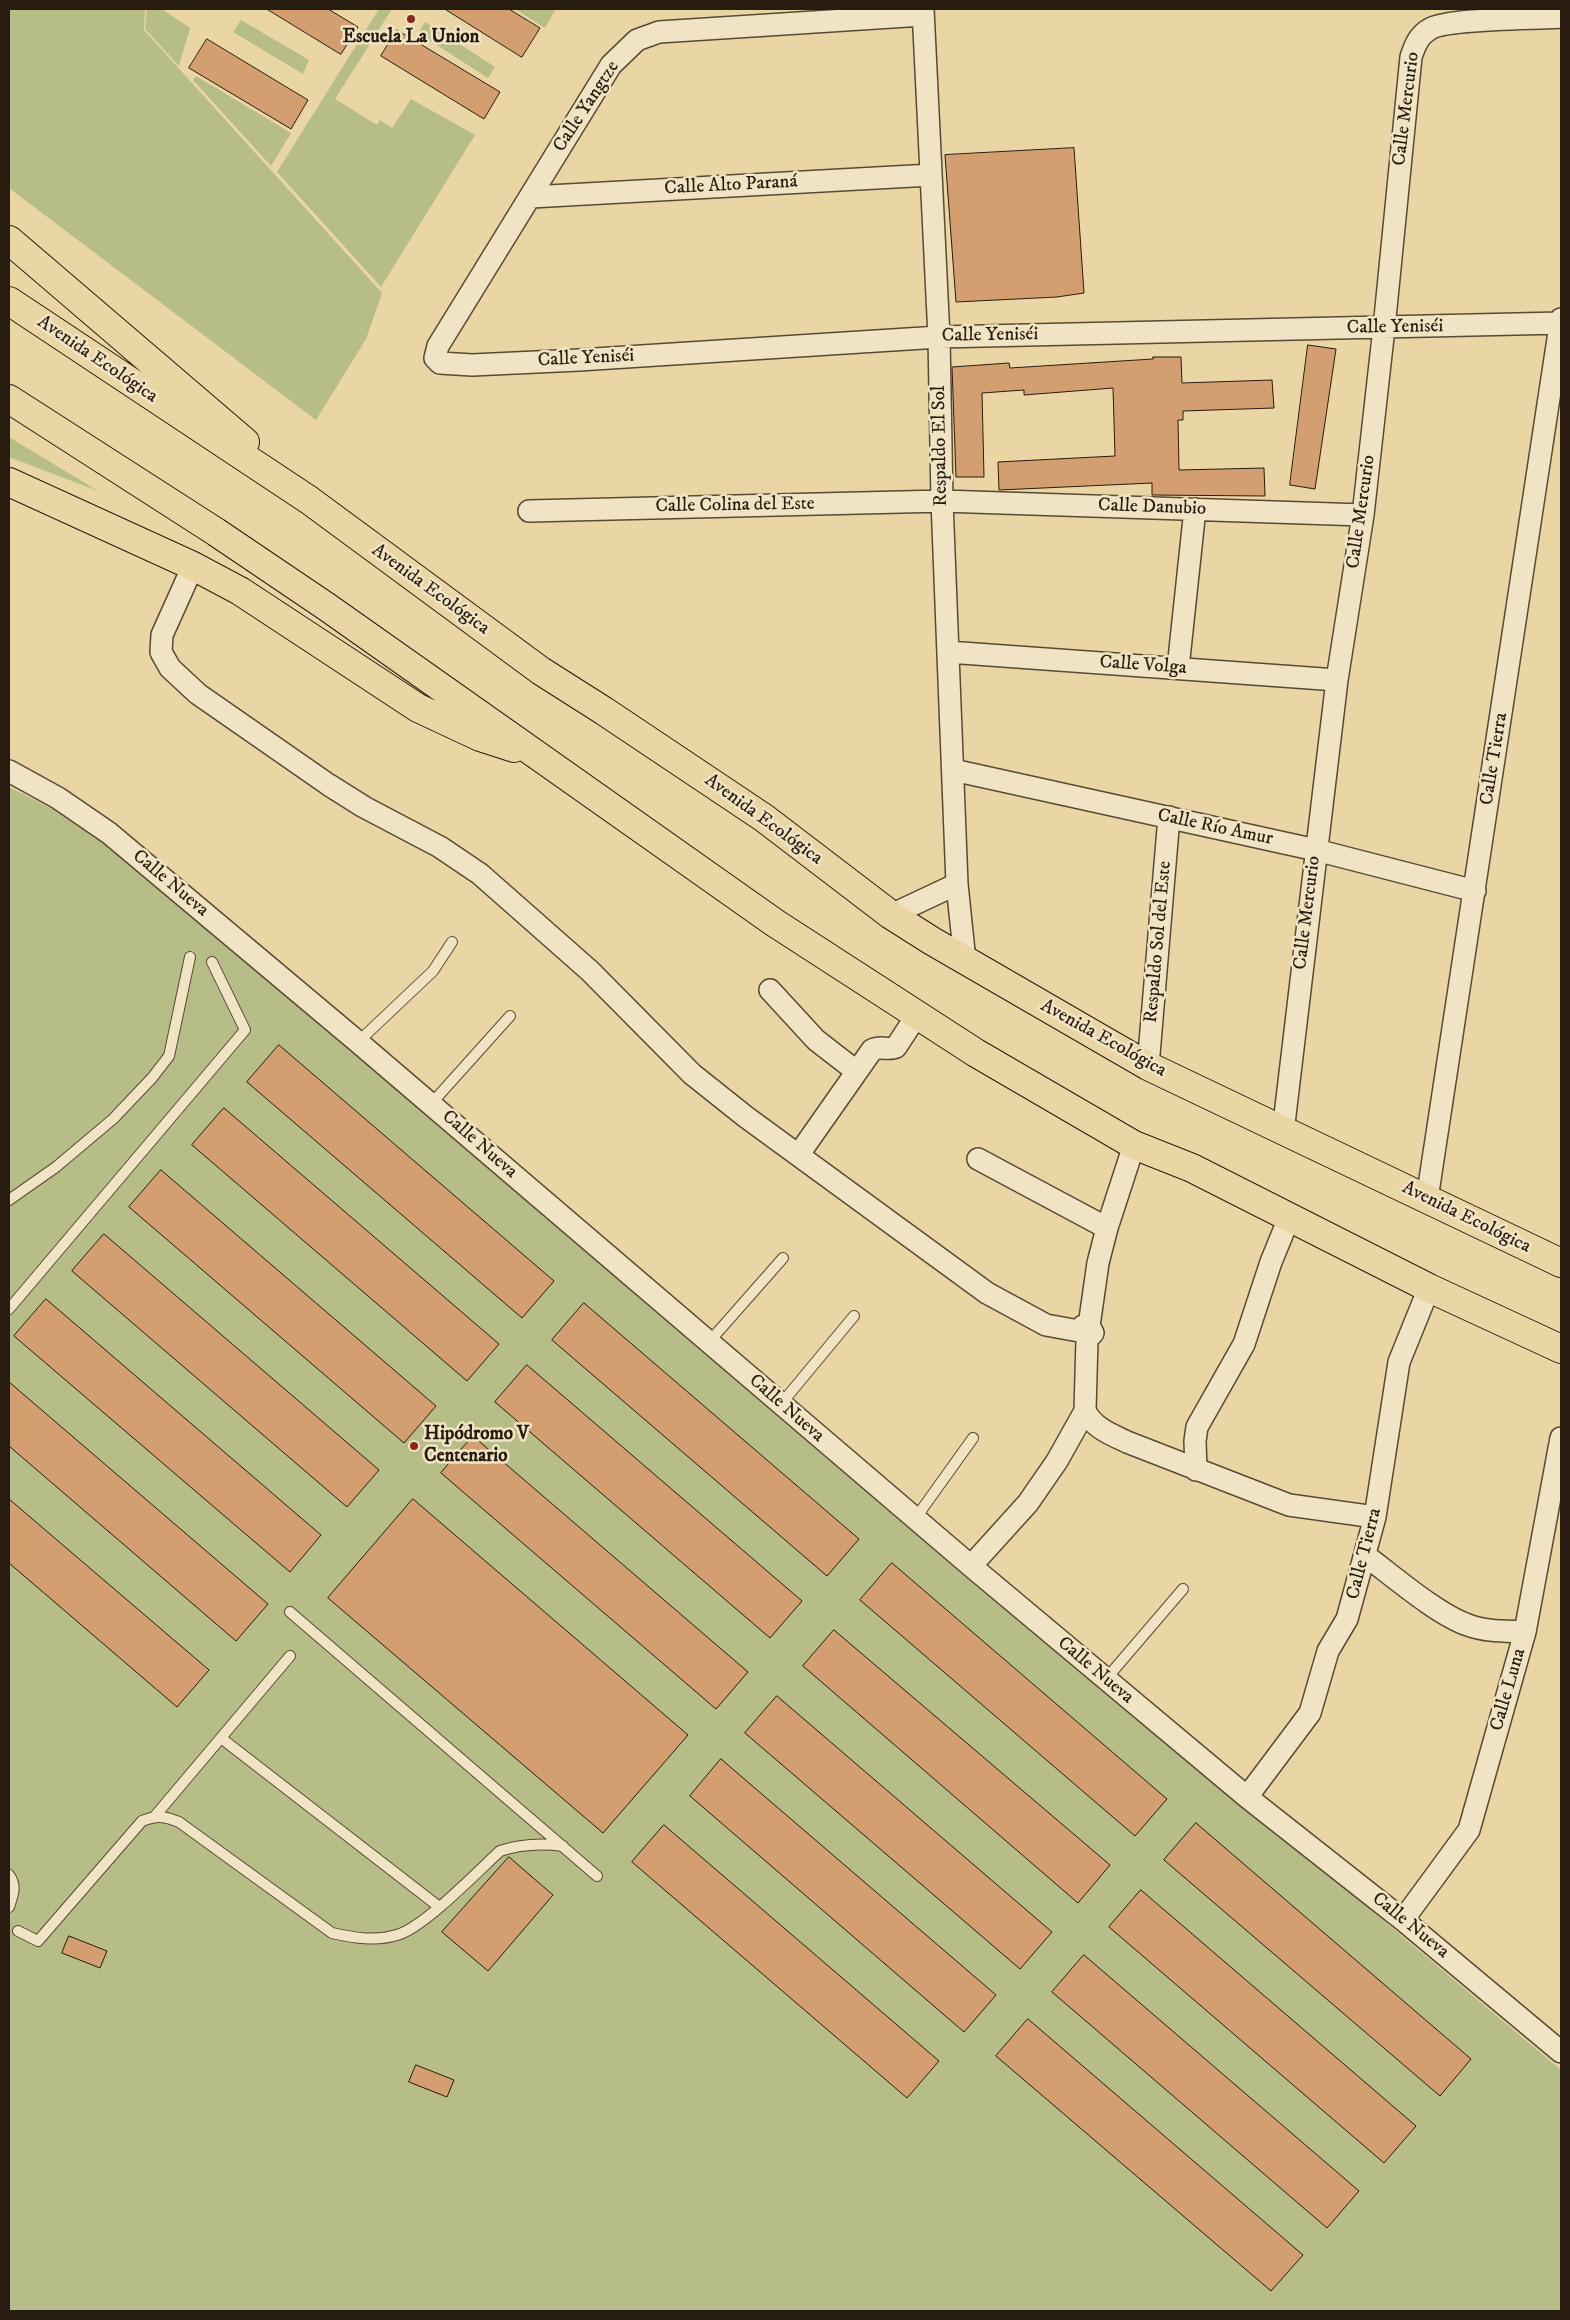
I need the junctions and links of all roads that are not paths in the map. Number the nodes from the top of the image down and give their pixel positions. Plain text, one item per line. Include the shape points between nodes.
1 (923, 12) edge
2 (1561, 17) edge
3 (931, 175) junction
4 (531, 196) junction
5 (9, 240) edge
6 (9, 301) edge
7 (1561, 319) edge
8 (1561, 323) edge
9 (1384, 328) junction
10 (939, 337) junction
11 (438, 346) joint
12 (9, 399) edge
13 (9, 482) edge
14 (309, 500) junction
15 (942, 501) junction
16 (1195, 509) junction
17 (529, 511) dead end
18 (1363, 515) junction
19 (193, 566) junction
20 (948, 652) junction
21 (1178, 668) junction
22 (1337, 680) junction
23 (543, 758) junction
24 (953, 770) junction
25 (9, 771) edge
26 (1169, 818) junction
27 (1316, 850) junction
28 (957, 884) junction
29 (1475, 891) junction
30 (891, 915) junction
31 (452, 942) dead end
32 (190, 957) dead end
33 (965, 961) junction
34 (212, 962) dead end
35 (770, 990) dead end
36 (916, 1015) junction
37 (510, 1016) dead end
38 (358, 1042) junction
39 (1148, 1066) junction
40 (856, 1072) junction
41 (431, 1104) junction
42 (1283, 1132) junction
43 (1134, 1145) junction
44 (799, 1154) junction
45 (978, 1159) dead end
46 (1427, 1199) junction
47 (9, 1200) edge
48 (1289, 1218) junction
49 (1107, 1228) junction
50 (783, 1258) dead end
51 (1561, 1263) edge
52 (1429, 1288) junction
53 (9, 1309) edge
54 (854, 1316) dead end
55 (1085, 1332) junction
56 (709, 1342) junction
57 (1561, 1349) edge
58 (781, 1404) junction
59 (1085, 1411) junction
60 (973, 1438) dead end
61 (1561, 1438) edge
62 (1196, 1470) junction
63 (1375, 1517) junction
64 (915, 1519) junction
65 (1366, 1556) junction
66 (971, 1566) junction
67 (1183, 1589) dead end
68 (290, 1612) dead end
69 (1525, 1632) junction
70 (290, 1656) dead end
71 (1106, 1680) junction
72 (221, 1738) junction
73 (1247, 1797) junction
74 (155, 1816) junction
75 (562, 1846) junction
76 (9, 1875) edge
77 (597, 1876) dead end
78 (438, 1906) junction
79 (9, 1907) edge
80 (1403, 1920) junction
81 (17, 1928) edge
82 (1561, 2052) edge

1 - 3 street, Respaldo El Sol
1 - 4 street, Calle Yangtze via 659,32 637,40 610,65
2 - 9 street, Calle Mercurio via 1452,23 1430,28 1417,40 1411,57
3 - 4 street, Calle Alto Paraná
3 - 10 street, Respaldo El Sol
4 - 11 street, Calle Yangtze
5 - 14 main road via 214,414
6 - 14 main road, Avenida Ecológica
7 - 8 street, Calle Tierra
8 - 9 street, Calle Yeniséi
8 - 29 street, Calle Tierra
9 - 10 street, Calle Yeniséi
9 - 18 street, Calle Mercurio
10 - 11 street, Calle Yeniséi via 472,365 440,363 435,358
10 - 15 street, Respaldo El Sol
12 - 23 main road via 232,543
13 - 19 main road
14 - 30 main road, Avenida Ecológica via 541,671 764,818
15 - 16 street, Calle Danubio
15 - 17 street, Calle Colina del Este
15 - 20 street, Respaldo El Sol
16 - 18 street, Calle Danubio
16 - 21 street
18 - 22 street, Calle Mercurio
19 - 23 main road via 240,591 418,708 480,737
19 - 44 street via 162,635 162,652 170,668 198,694 329,785 440,847 480,874 590,971 692,1074
20 - 21 street, Calle Volga
20 - 24 street, Respaldo El Sol
21 - 22 street, Calle Volga
22 - 27 street, Calle Mercurio
23 - 36 main road via 775,923
24 - 26 street, Calle Río Amur
24 - 28 street, Respaldo El Sol
25 - 38 street, Calle Nueva via 58,798 109,833
26 - 27 street, Calle Río Amur
26 - 39 street, Respaldo Sol del Este
27 - 29 street, Calle Río Amur
27 - 42 street, Calle Mercurio
28 - 30 street
28 - 33 street, Respaldo El Sol
29 - 46 street, Calle Tierra
30 - 33 main road, Avenida Ecológica
31 - 38 lane via 433,971
32 - 47 lane via 169,1056 158,1071 113,1119 56,1167
33 - 39 main road, Avenida Ecológica
34 - 53 lane via 245,1030
35 - 40 street via 808,1032
36 - 40 street via 896,1047 874,1048
36 - 43 main road
37 - 41 lane
38 - 41 street, Calle Nueva
39 - 42 main road, Avenida Ecológica
40 - 44 street
41 - 56 street, Calle Nueva
42 - 46 main road, Avenida Ecológica
43 - 48 main road via 1192,1168
43 - 49 street
44 - 55 street via 987,1293 1046,1325
45 - 49 street
46 - 51 main road, Avenida Ecológica
48 - 52 main road
48 - 62 street via 1244,1344 1197,1427 1194,1441
49 - 55 street
50 - 56 lane
52 - 57 main road
52 - 63 street, Calle Tierra via 1399,1362
54 - 58 lane
55 - 59 street
56 - 58 street, Calle Nueva
58 - 64 street, Calle Nueva
59 - 62 street via 1090,1421 1102,1430
59 - 66 street via 1057,1461 1028,1503
60 - 64 lane
61 - 69 street, Calle Luna
62 - 63 street via 1289,1505
63 - 65 street, Calle Tierra
64 - 66 street, Calle Nueva
65 - 69 street via 1451,1618 1487,1630
65 - 73 street, Calle Tierra via 1348,1619 1328,1650 1310,1713
66 - 71 street, Calle Nueva
67 - 71 lane
68 - 75 lane
69 - 80 street, Calle Luna via 1469,1830
70 - 72 lane
71 - 73 street, Calle Nueva
72 - 74 lane
72 - 78 lane
73 - 80 street, Calle Nueva
74 - 78 lane via 166,1816 178,1822 332,1933 356,1938 399,1934 417,1925
74 - 81 lane via 142,1821 38,1941
75 - 77 lane
75 - 78 lane via 531,1844 500,1852
76 - 79 lane via 14,1884
80 - 82 street, Calle Nueva

